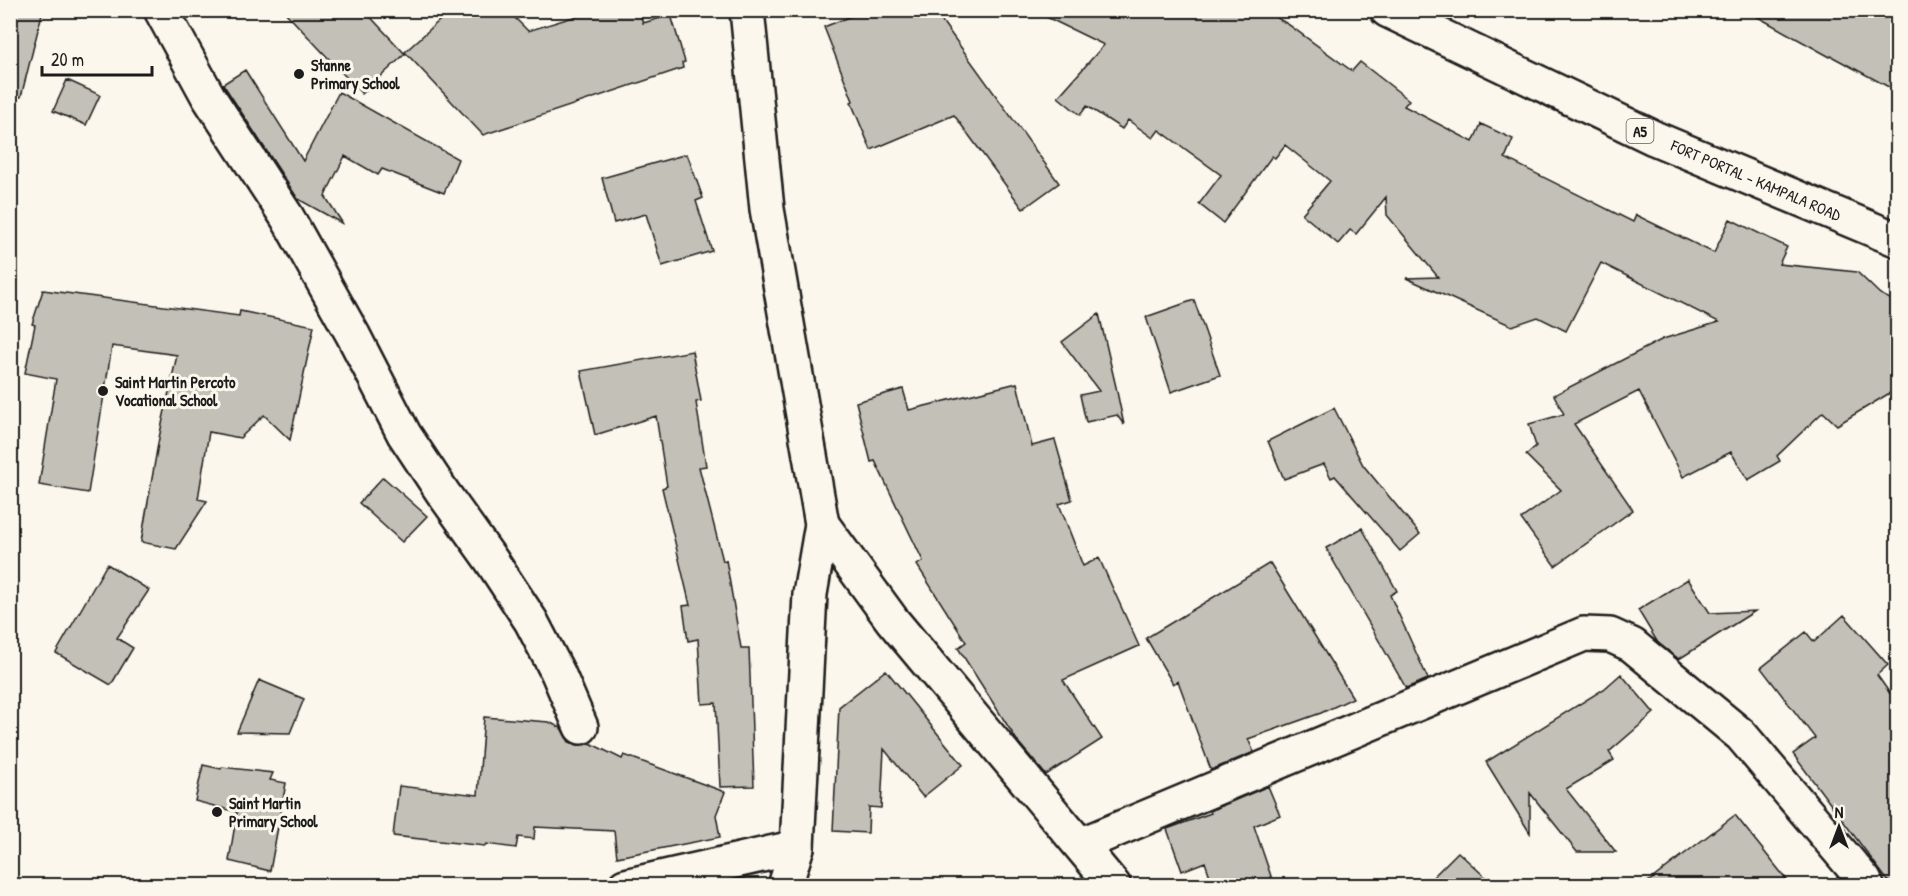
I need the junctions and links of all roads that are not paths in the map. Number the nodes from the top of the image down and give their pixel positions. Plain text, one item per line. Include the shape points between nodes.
1 (161, 10) edge
2 (747, 10) edge
3 (1387, 10) edge
4 (1898, 240) edge
5 (822, 524) junction
6 (581, 727) dead end
7 (1080, 844) junction
8 (797, 847) junction
9 (625, 885) edge
10 (785, 885) edge
11 (1114, 885) edge
12 (1867, 885) edge

1 - 6 street via 208,96 287,217 404,434 531,621
2 - 5 street via 767,209
3 - 4 street, FORT PORTAL - KAMPALA ROAD / A5 via 1654,138
5 - 7 street via 892,620
5 - 8 street via 810,594
7 - 11 street
7 - 12 street via 1584,634 1610,635 1632,645 1741,735
8 - 9 street
8 - 10 street

